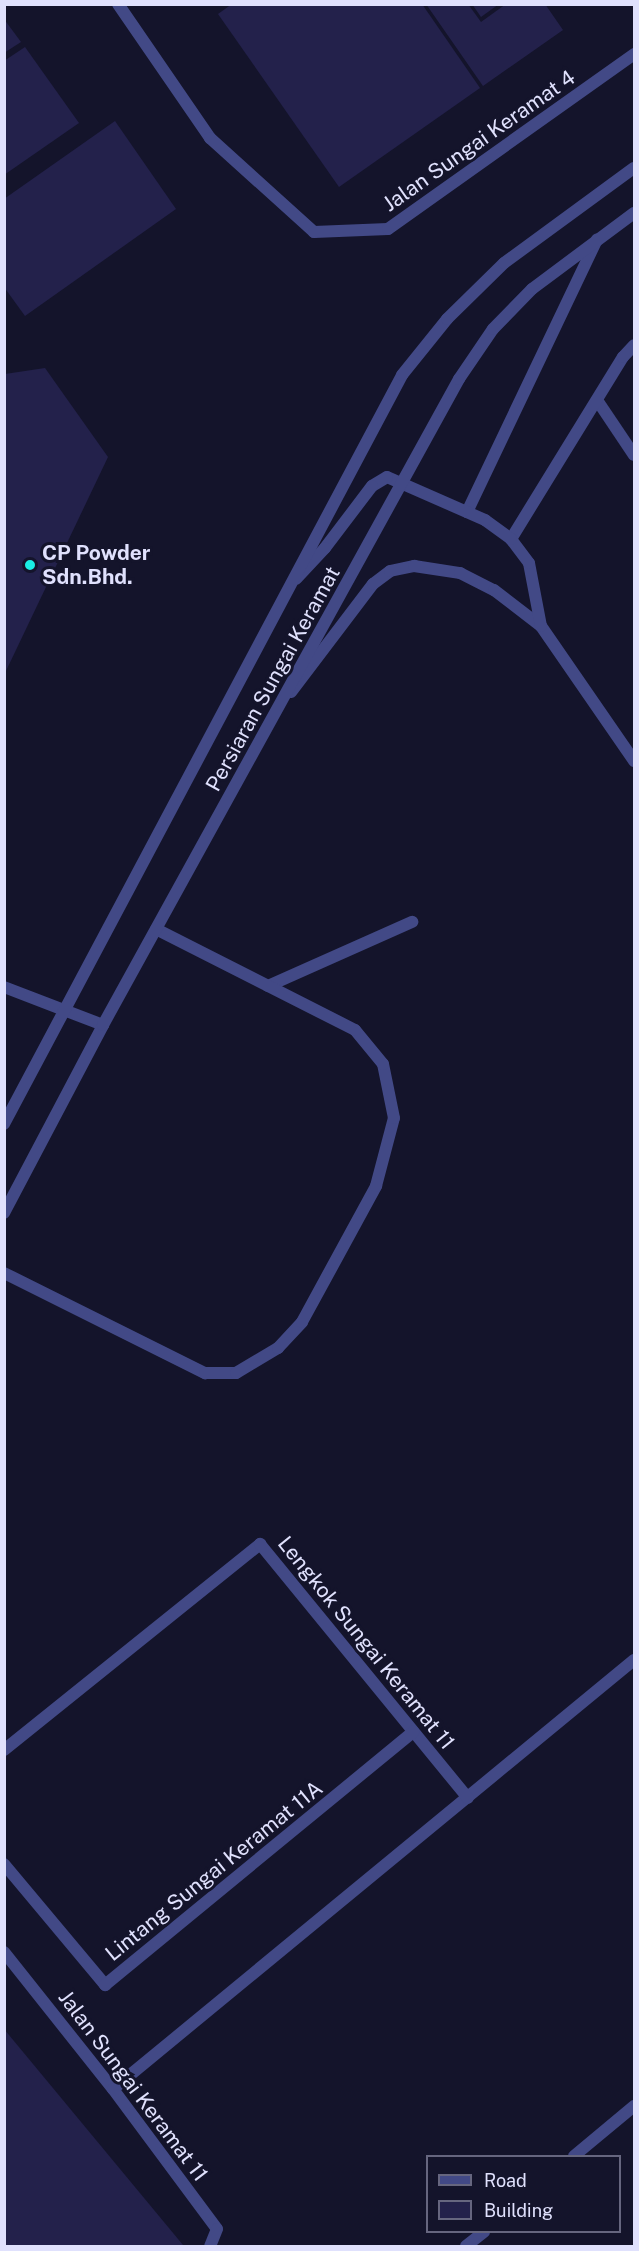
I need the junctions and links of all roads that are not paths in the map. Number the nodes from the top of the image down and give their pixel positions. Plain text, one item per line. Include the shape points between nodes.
1 (118, 4) edge
2 (634, 54) edge
3 (634, 168) edge
4 (634, 213) edge
5 (597, 238) junction
6 (634, 345) edge
7 (597, 400) junction
8 (634, 455) edge
9 (405, 482) junction
10 (467, 512) junction
11 (511, 539) junction
12 (289, 586) junction
13 (541, 626) junction
14 (281, 705) junction
15 (634, 761) edge
16 (412, 922) dead end
17 (156, 929) junction
18 (268, 986) junction
19 (4, 987) edge
20 (64, 1010) junction
21 (103, 1025) junction
22 (4, 1124) edge
23 (4, 1214) edge
24 (4, 1273) edge
25 (634, 1660) edge
26 (413, 1732) junction
27 (4, 1749) edge
28 (468, 1798) junction
29 (4, 1864) edge
30 (4, 1952) edge
31 (113, 2089) junction
32 (634, 2106) edge
33 (576, 2155) edge
34 (483, 2233) edge
35 (210, 2247) edge
36 (466, 2247) edge

1 - 2 street, Jalan Sungai Keramat 4 via 210,138 314,232 388,229
3 - 12 street, Persiaran Sungai Keramat via 504,263 447,318 402,375
4 - 5 street, Persiaran Sungai Keramat
5 - 9 street, Persiaran Sungai Keramat via 532,289 493,329 459,379
5 - 10 street
6 - 7 street
7 - 8 street
7 - 11 street
9 - 10 street
9 - 12 street via 387,477 372,486 325,548
9 - 14 street, Persiaran Sungai Keramat
10 - 11 street
11 - 13 street via 530,563
12 - 20 street, Persiaran Sungai Keramat
13 - 14 street via 494,590 460,573 414,566 390,571 367,593
13 - 15 street
14 - 17 street, Persiaran Sungai Keramat
16 - 18 street
17 - 18 street
17 - 21 street, Persiaran Sungai Keramat
18 - 24 street via 355,1030 383,1064 394,1118 376,1186 302,1322 278,1348 236,1373 205,1373
19 - 20 street
20 - 21 street
20 - 22 street, Persiaran Sungai Keramat
21 - 23 street, Persiaran Sungai Keramat
25 - 28 street
26 - 27 street, Lengkok Sungai Keramat 11 via 260,1544
26 - 28 street, Lengkok Sungai Keramat 11
26 - 29 street, Lintang Sungai Keramat 11A via 105,1985
28 - 31 street
30 - 31 street, Jalan Sungai Keramat 11
31 - 35 street, Jalan Sungai Keramat 11 via 217,2229
32 - 33 street
34 - 36 street

